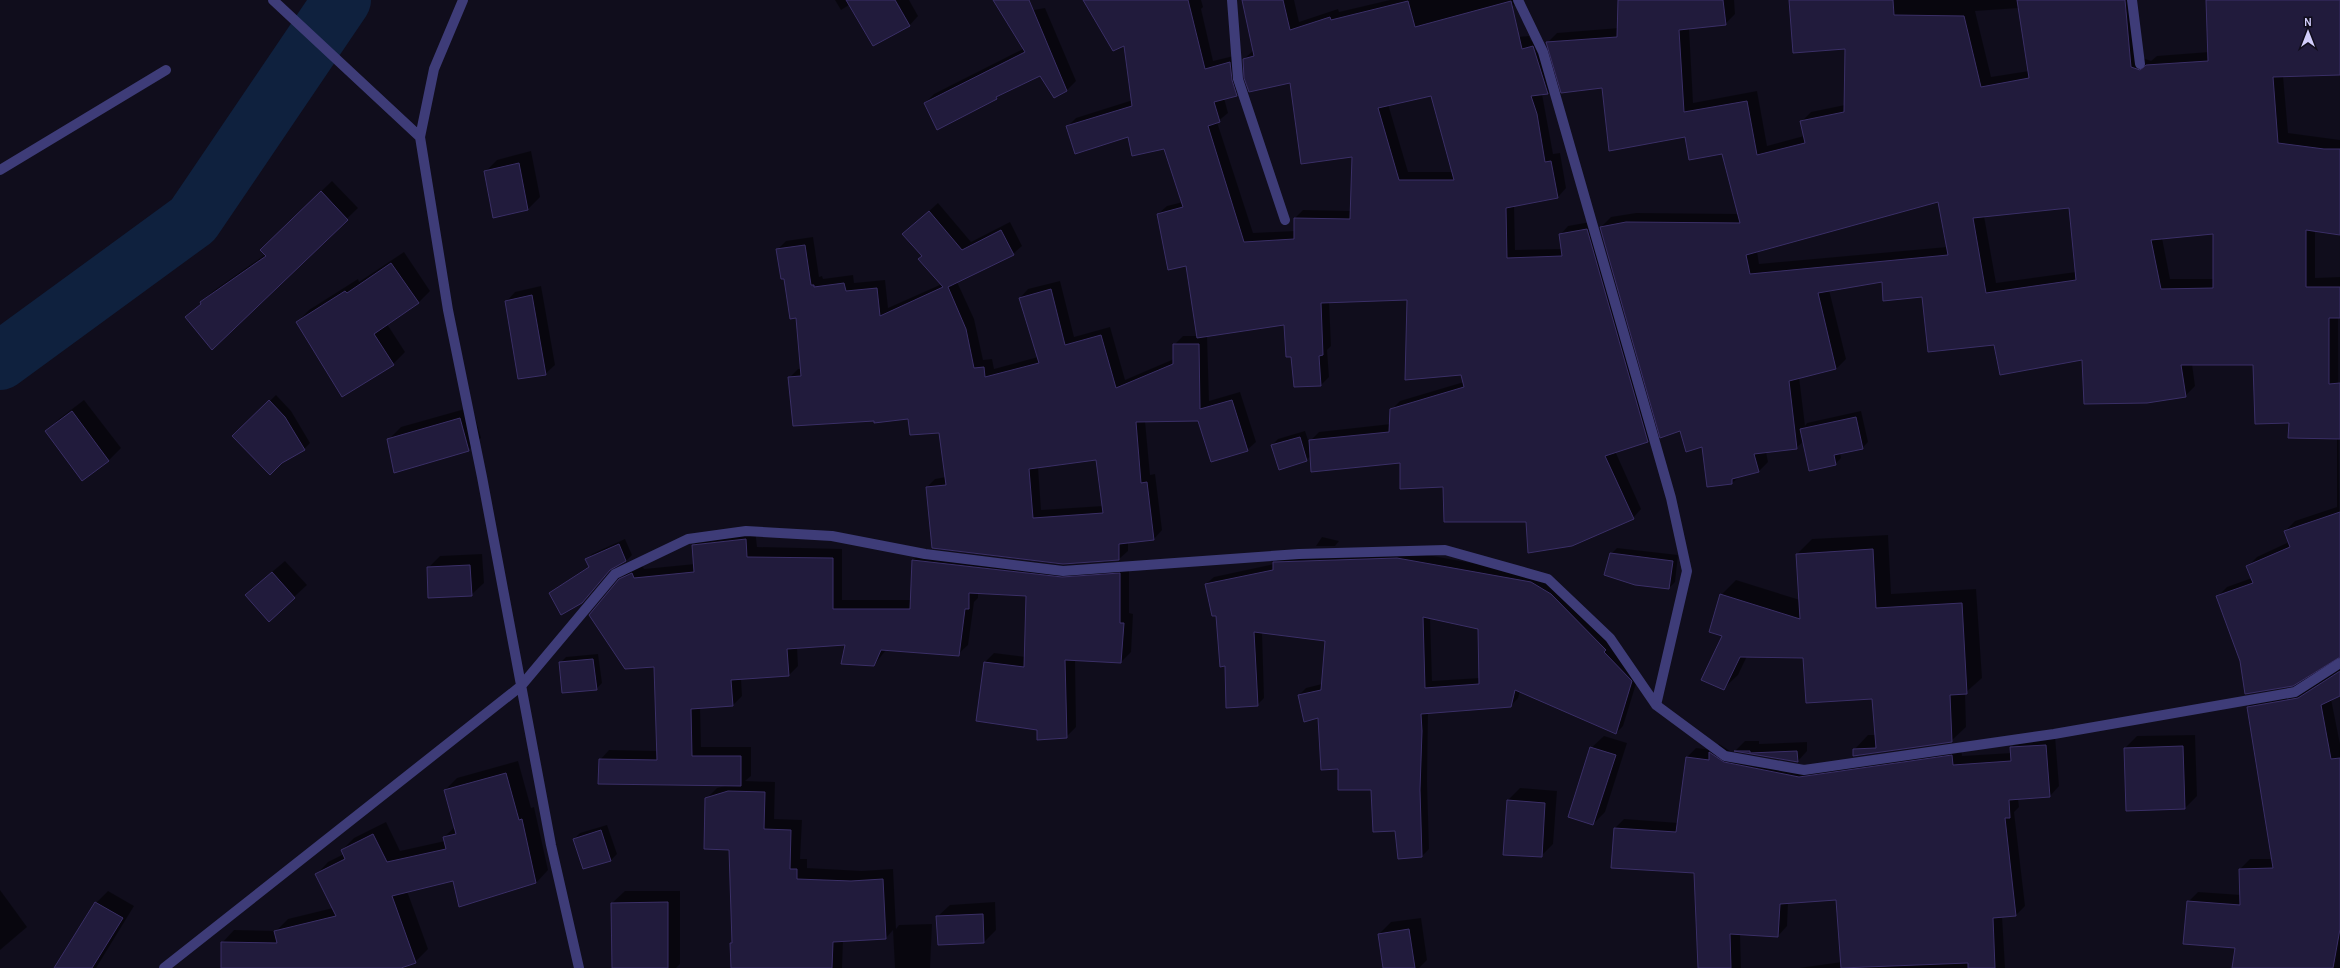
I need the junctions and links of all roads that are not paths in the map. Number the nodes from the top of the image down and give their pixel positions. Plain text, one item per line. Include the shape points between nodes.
1 (273, 0) edge
2 (463, 0) edge
3 (1232, 0) edge
4 (1518, 0) edge
5 (2132, 0) edge
6 (2140, 64) dead end
7 (166, 70) dead end
8 (420, 137) junction
9 (0, 170) edge
10 (1285, 220) dead end
11 (2340, 663) edge
12 (521, 686) junction
13 (1656, 705) junction
14 (164, 968) edge
15 (579, 968) edge

1 - 8 street
2 - 8 street via 434,69
3 - 10 street via 1238,78
4 - 13 street via 1544,52 1669,490 1687,571
5 - 6 street
7 - 9 street
8 - 12 street via 448,310
11 - 13 street via 2295,692 2054,734 1804,770 1725,756
12 - 13 street via 615,574 688,539 746,531 832,536 925,554 1063,571 1299,554 1444,550 1548,579 1610,638
12 - 14 street
12 - 15 street via 550,845

